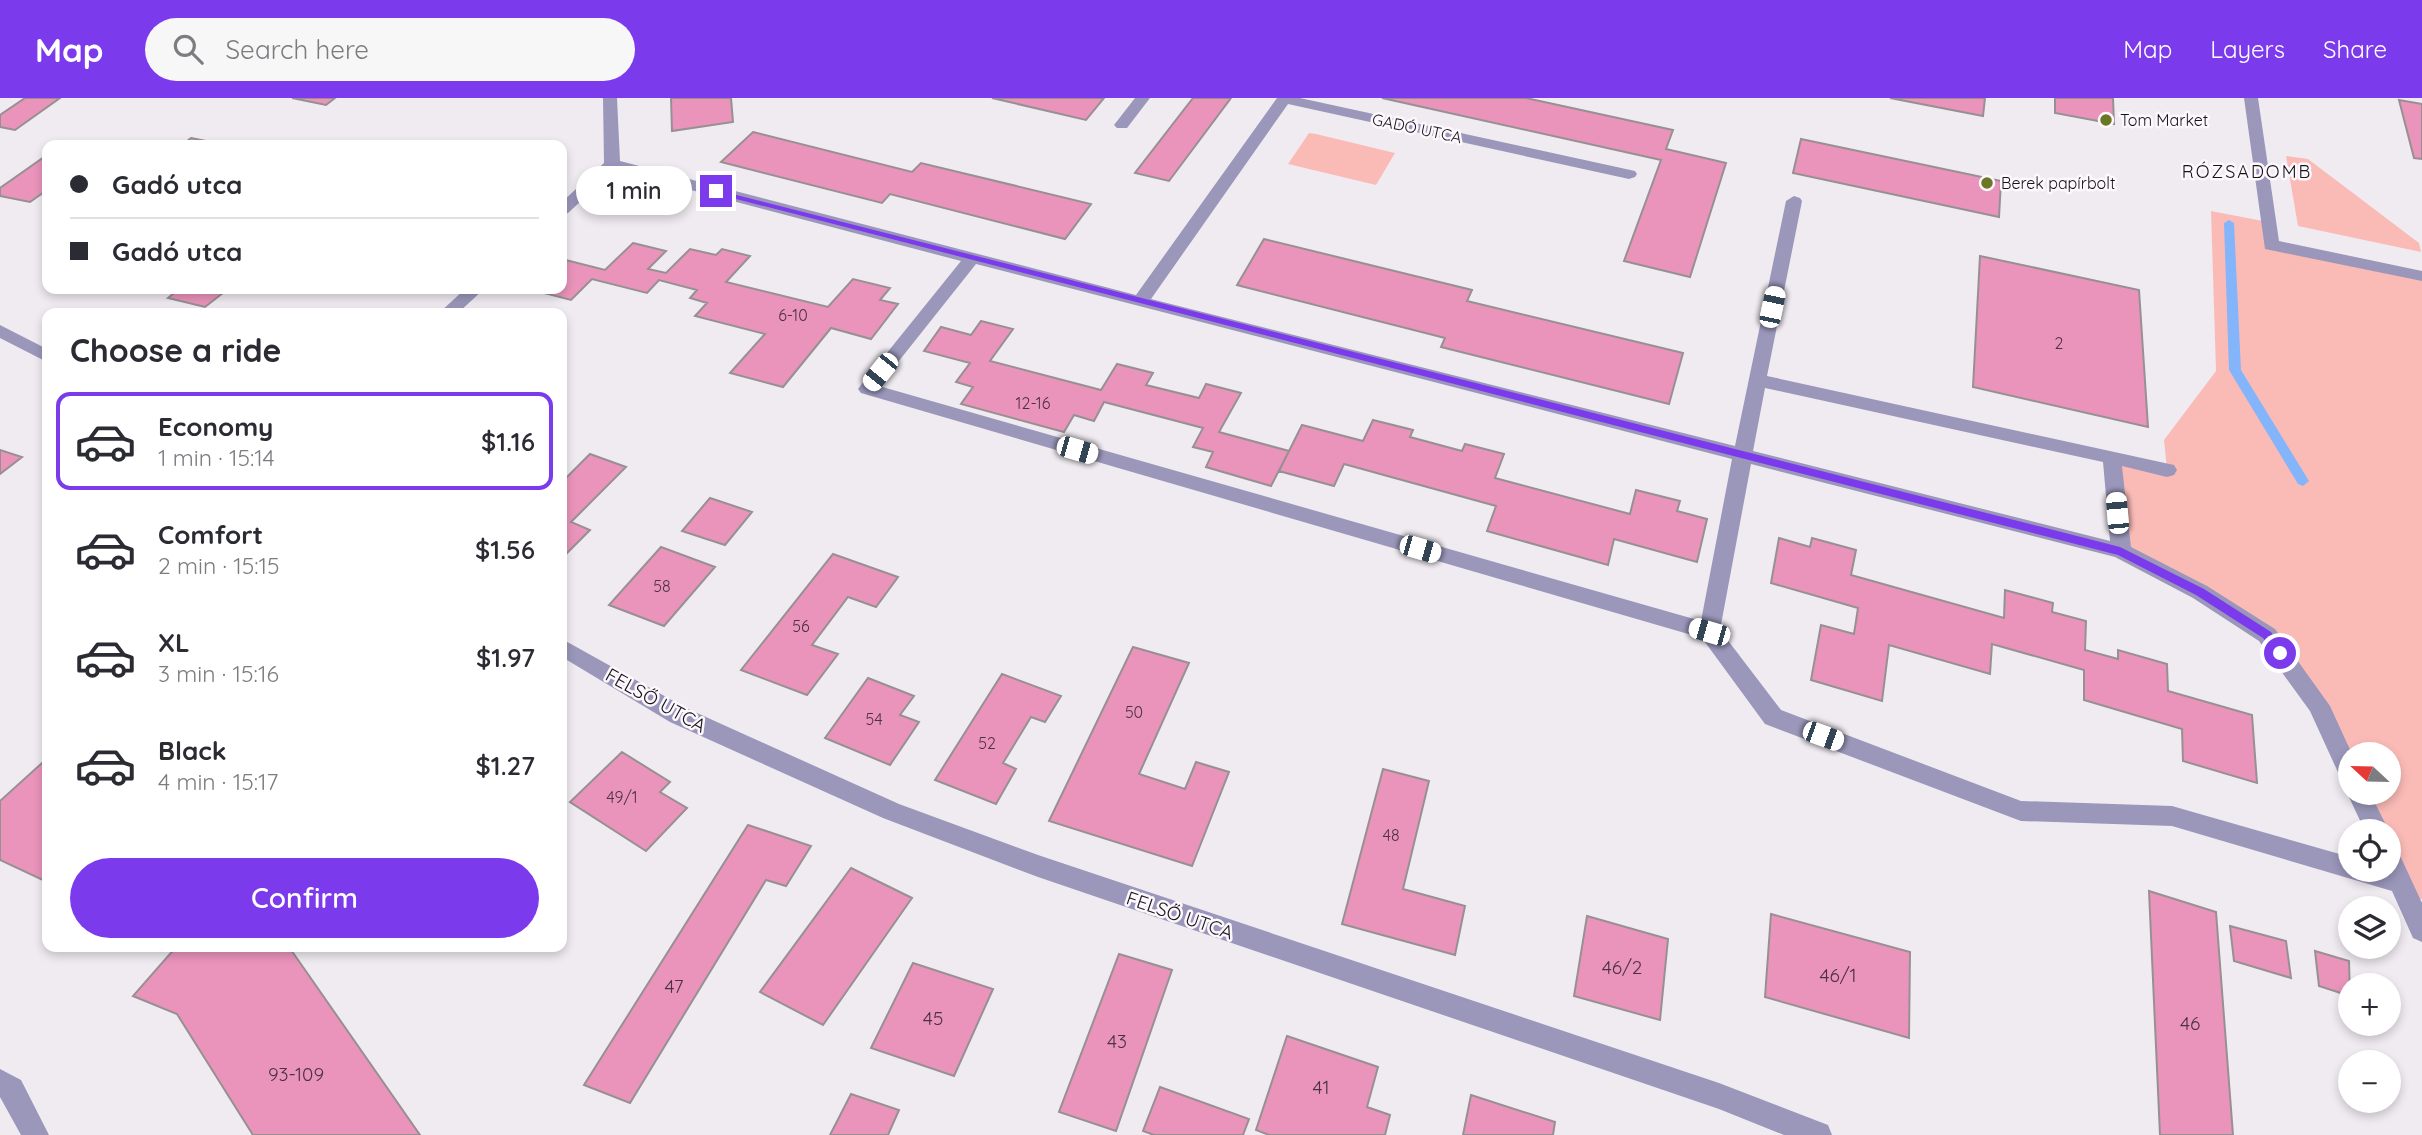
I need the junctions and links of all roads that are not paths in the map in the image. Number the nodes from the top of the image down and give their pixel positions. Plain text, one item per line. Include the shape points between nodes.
1 (610, 98) edge
2 (1143, 98) edge
3 (2251, 98) edge
4 (1122, 124) dead end
5 (612, 164) junction
6 (1629, 174) dead end
7 (1794, 201) dead end
8 (567, 204) edge
9 (972, 258) junction
10 (2422, 276) edge
11 (469, 294) edge
12 (1140, 302) junction
13 (454, 308) edge
14 (1, 332) edge
15 (42, 353) edge
16 (1757, 380) junction
17 (1743, 455) junction
18 (2112, 457) junction
19 (2167, 470) dead end
20 (2120, 551) junction
21 (1709, 632) junction
22 (567, 650) edge
23 (2338, 748) edge
24 (2338, 864) edge
25 (2400, 882) edge
26 (2422, 930) edge
27 (0, 1082) edge
28 (35, 1135) edge
29 (1818, 1135) edge

1 - 5 street
2 - 4 street
3 - 10 street via 2271,245
5 - 8 street
5 - 9 street
6 - 12 street, GADÓ UTCA via 1284,99
7 - 16 street
9 - 12 street
9 - 21 street via 867,388
11 - 13 street
12 - 17 street
14 - 15 street
16 - 17 street
16 - 18 street
17 - 20 street
17 - 21 street
18 - 19 street
18 - 20 street
20 - 23 street via 2200,592 2267,635 2319,706
21 - 24 street via 1773,717 2021,811 2172,816
22 - 29 street, FELSŐ UTCA via 677,715 891,811 1064,875 1719,1096
25 - 26 street
27 - 28 street via 12,1089

